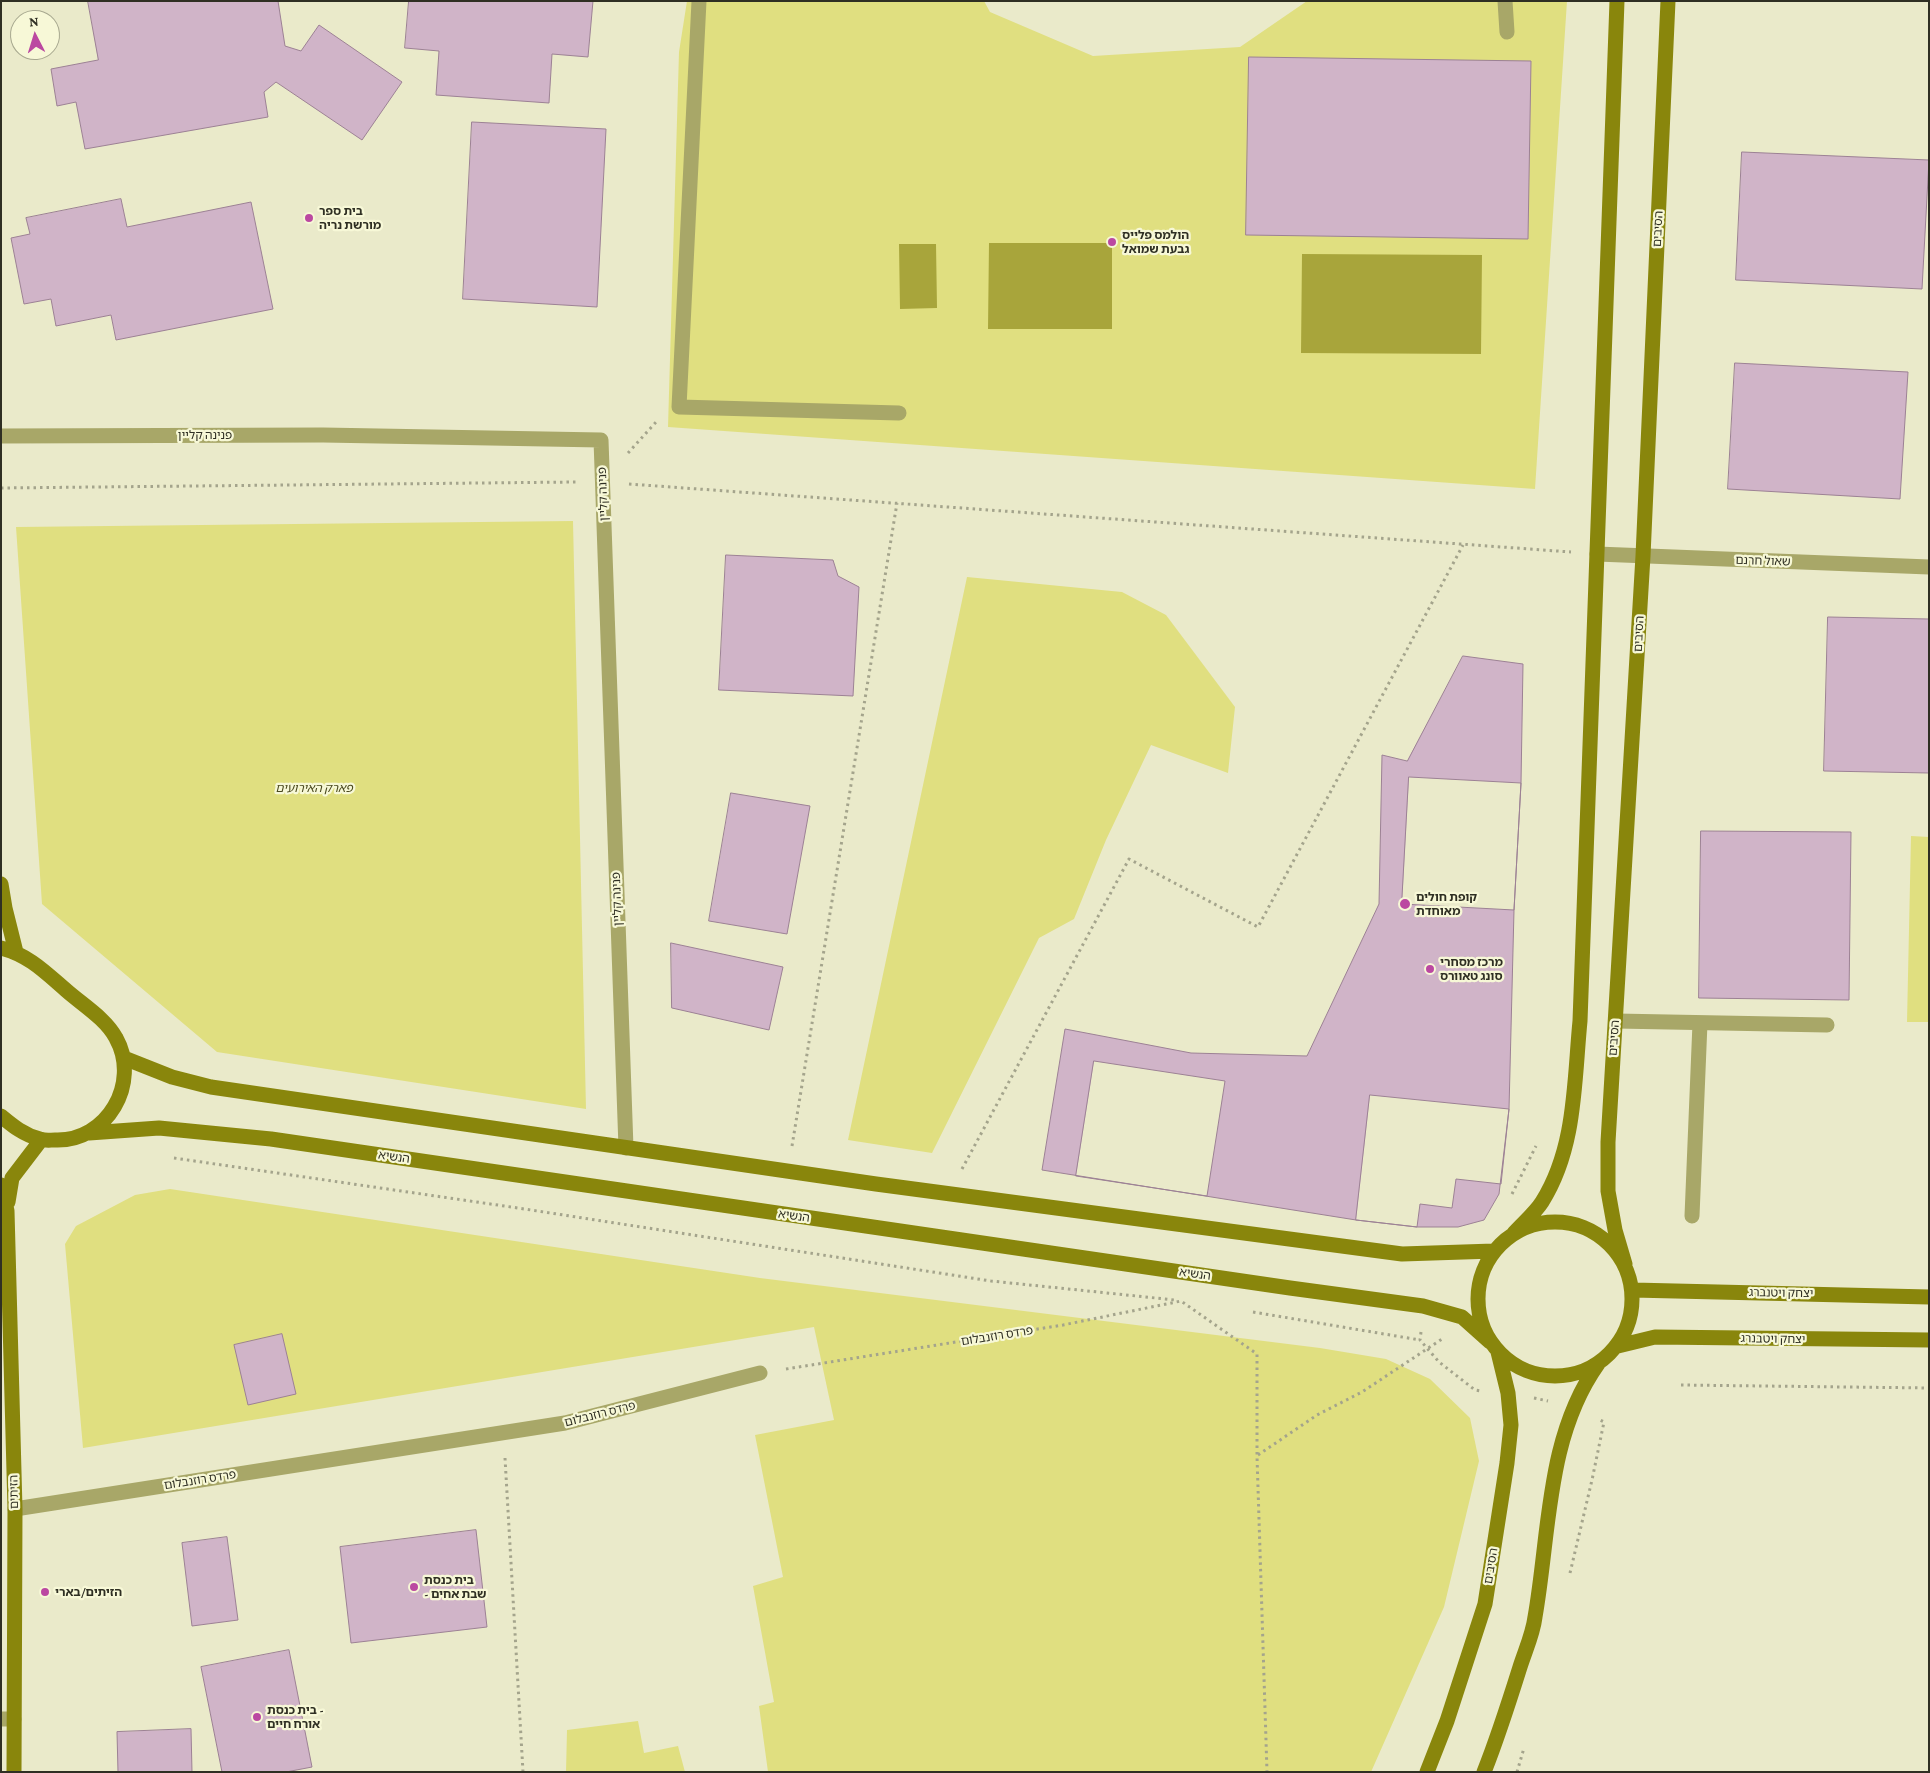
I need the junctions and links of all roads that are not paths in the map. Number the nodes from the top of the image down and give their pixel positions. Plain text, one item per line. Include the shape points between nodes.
1 (699, 1) edge
2 (1505, 1) edge
3 (1617, 1) edge
4 (1668, 1) edge
5 (1507, 32) dead end
6 (900, 414) dead end
7 (1, 436) edge
8 (1597, 554) junction
9 (1643, 556) junction
10 (1929, 567) edge
11 (1, 884) edge
12 (1, 948) edge
13 (16, 952) junction
14 (1616, 1021) junction
15 (1700, 1023) junction
16 (1827, 1025) dead end
17 (124, 1058) junction
18 (1, 1116) edge
19 (89, 1133) junction
20 (42, 1140) junction
21 (626, 1148) junction
22 (1, 1185) edge
23 (7, 1211) junction
24 (1692, 1216) dead end
25 (1514, 1233) junction
26 (1494, 1251) junction
27 (1625, 1264) junction
28 (1632, 1290) junction
29 (1929, 1296) edge
30 (1929, 1340) edge
31 (1618, 1346) junction
32 (1494, 1347) junction
33 (1598, 1364) junction
34 (760, 1373) road end
35 (15, 1510) junction
36 (8, 1719) edge
37 (14, 1772) edge
38 (1427, 1772) edge
39 (1484, 1772) edge

1 - 6 street via 679,406
2 - 5 street
3 - 8 street
4 - 9 street, הסיבים
7 - 21 street, פנינה קליין via 323,435 601,440
8 - 9 street, שאול חרנם
8 - 25 street via 1580,1021 1569,1134 1562,1162 1542,1203
9 - 10 street, שאול חרנם
9 - 14 street, הסיבים
11 - 13 street
12 - 13 street
13 - 17 street via 34,962 103,1021 116,1038
14 - 15 street
14 - 27 street, הסיבים via 1608,1191
15 - 16 street
15 - 24 street
17 - 19 street via 125,1079 119,1100 107,1119
17 - 21 street via 172,1077 211,1087
18 - 20 street via 20,1131
19 - 20 street via 65,1141
19 - 32 street, הנשיא via 158,1128 271,1139 1423,1306 1462,1318
20 - 23 street, הזיתים via 12,1178
21 - 26 street via 1402,1254
22 - 23 street, הזיתים
23 - 35 street, הזיתים
25 - 26 street
25 - 27 street via 1538,1223 1564,1222 1589,1229 1610,1243
26 - 32 street via 1482,1272 1477,1296 1480,1320
27 - 28 street
28 - 29 street, יצחק ויטנברג
28 - 31 street via 1633,1310
30 - 31 street, יצחק ויטבנרג via 1655,1338
31 - 33 street
32 - 33 street via 1514,1366 1535,1375 1556,1377 1578,1373
32 - 38 street, הסיבים via 1508,1393 1511,1425 1485,1604
33 - 39 street via 1568,1424 1555,1471 1535,1619
34 - 35 street, פרדס רוזנבלום via 564,1423
35 - 36 street, הזיתים
36 - 37 street, הזיתים

